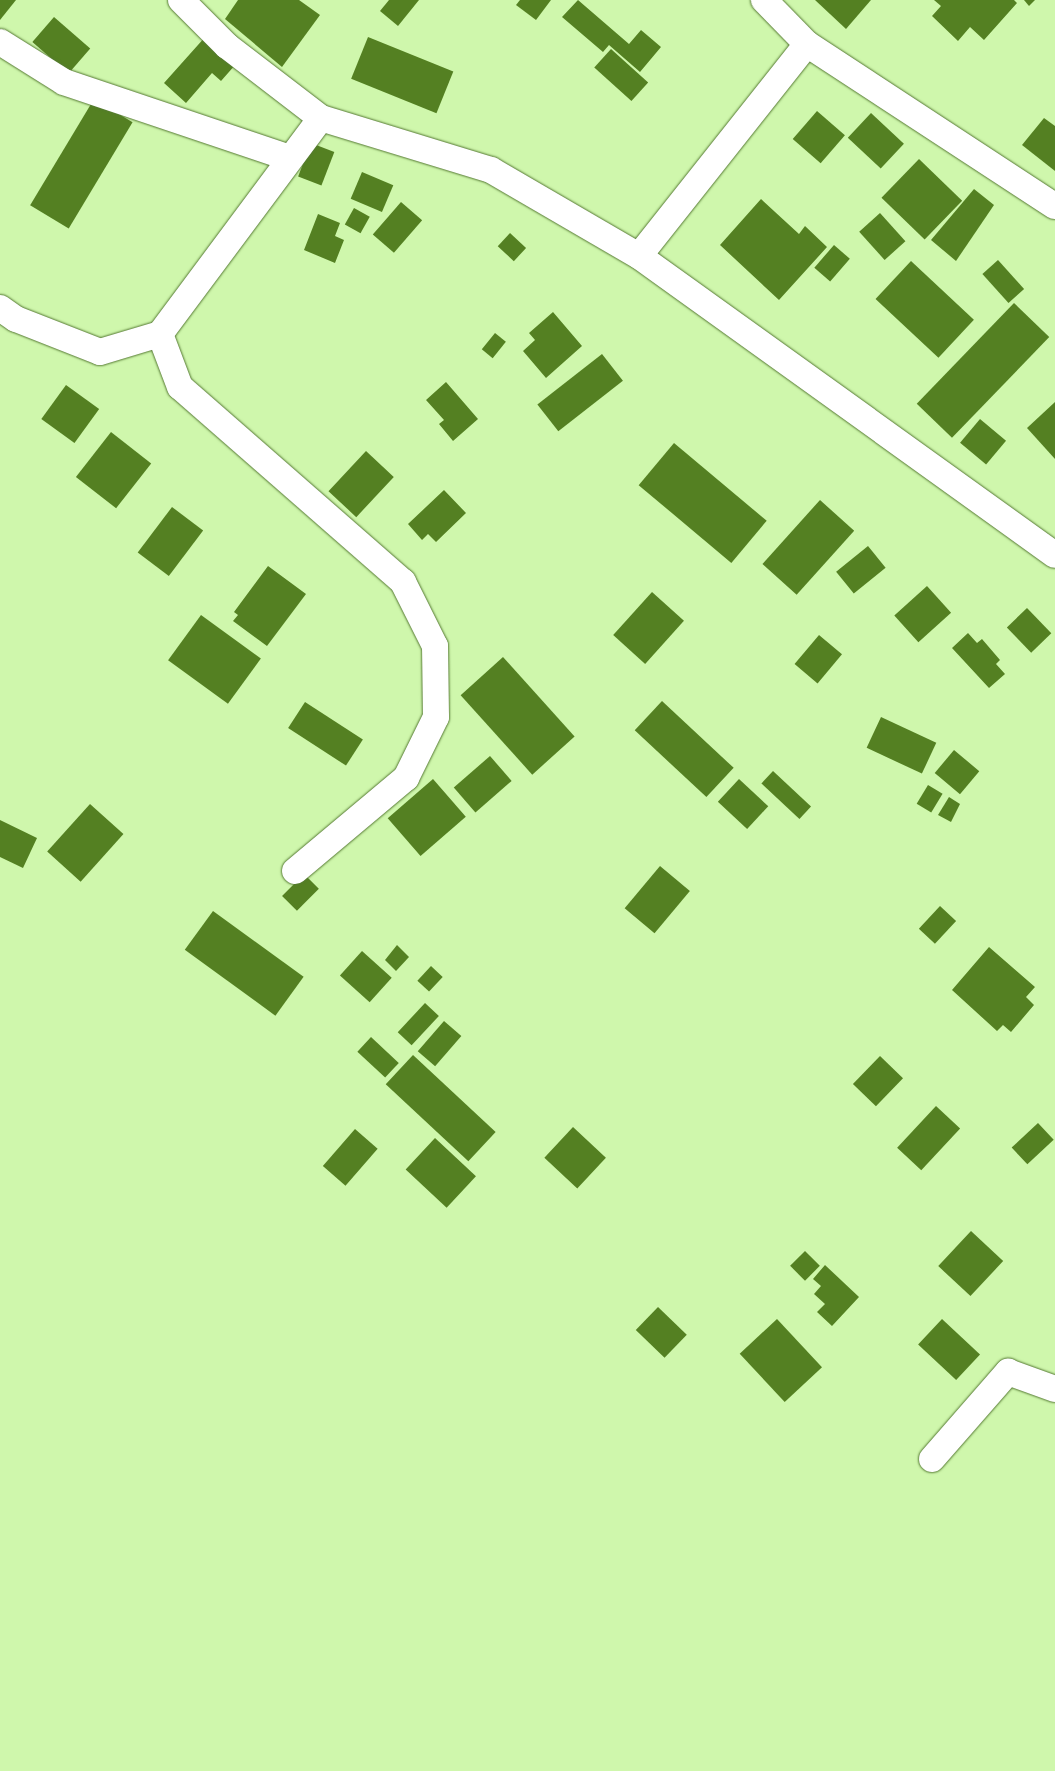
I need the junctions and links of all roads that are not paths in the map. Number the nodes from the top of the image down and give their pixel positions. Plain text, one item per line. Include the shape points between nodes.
1 (181, 0) edge
2 (764, 0) edge
3 (0, 42) edge
4 (807, 44) junction
5 (321, 118) junction
6 (290, 158) junction
7 (1055, 206) edge
8 (639, 256) junction
9 (0, 308) edge
10 (160, 334) junction
11 (1055, 555) edge
12 (295, 871) dead end
13 (1055, 1389) edge
14 (932, 1459) dead end

1 - 5 street via 227,46
2 - 4 street
3 - 6 street via 64,82
4 - 7 street
4 - 8 street
5 - 6 street
5 - 8 street via 491,170
6 - 10 street
8 - 11 street
9 - 10 street via 16,319 100,352
10 - 12 street via 180,387 397,575 435,646 436,717 406,778
13 - 14 street via 1008,1372

